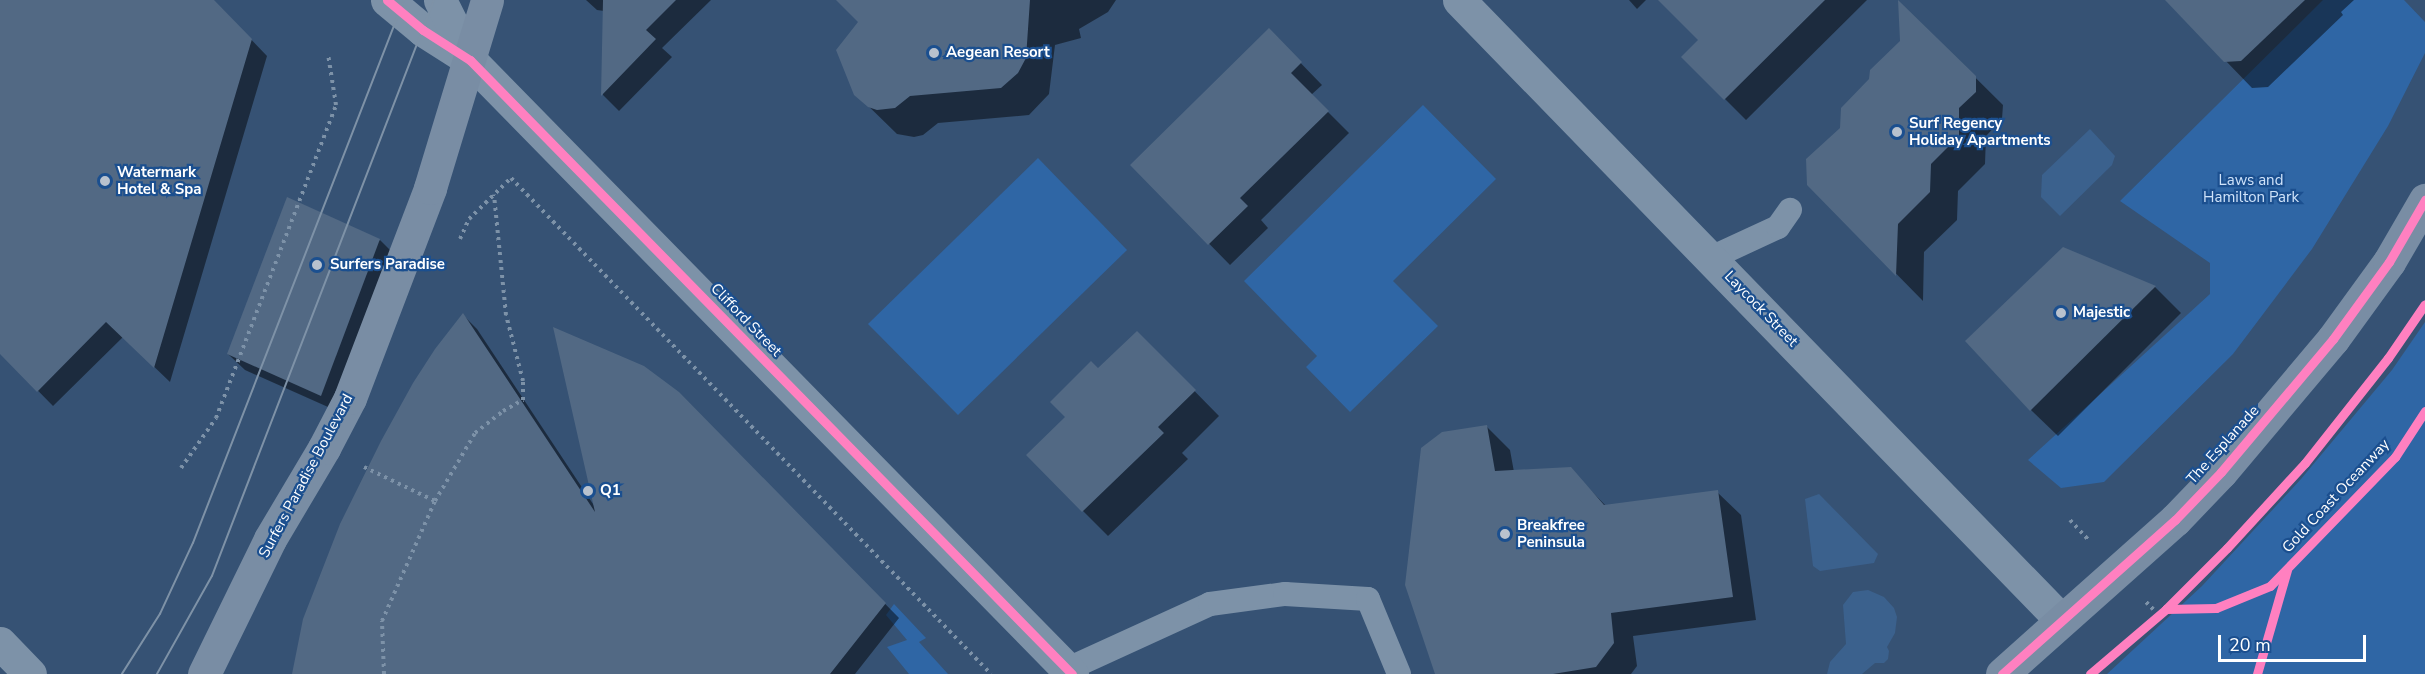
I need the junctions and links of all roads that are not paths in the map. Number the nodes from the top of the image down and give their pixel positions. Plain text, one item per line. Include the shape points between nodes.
1 (387, 0) edge
2 (440, 0) edge
3 (488, 0) edge
4 (1459, 0) edge
5 (470, 60) junction
6 (2425, 200) edge
7 (1790, 210) dead end
8 (1711, 258) junction
9 (2061, 620) junction
10 (0, 643) edge
11 (1070, 672) edge
12 (30, 674) edge
13 (204, 674) edge
14 (1399, 674) edge
15 (2002, 674) edge

1 - 5 street, Clifford Street
2 - 5 street, Clifford Street
3 - 5 street, Surfers Paradise Boulevard
4 - 8 street, Laycock Street
5 - 11 street, Clifford Street
5 - 13 street, Surfers Paradise Boulevard via 430,188 350,398 270,539
6 - 9 street, The Esplanade via 2389,262 2270,417 2175,520
7 - 8 lane via 1778,227
8 - 9 street, Laycock Street
9 - 15 street, The Esplanade
10 - 12 street
11 - 14 lane via 1210,604 1285,594 1368,599

